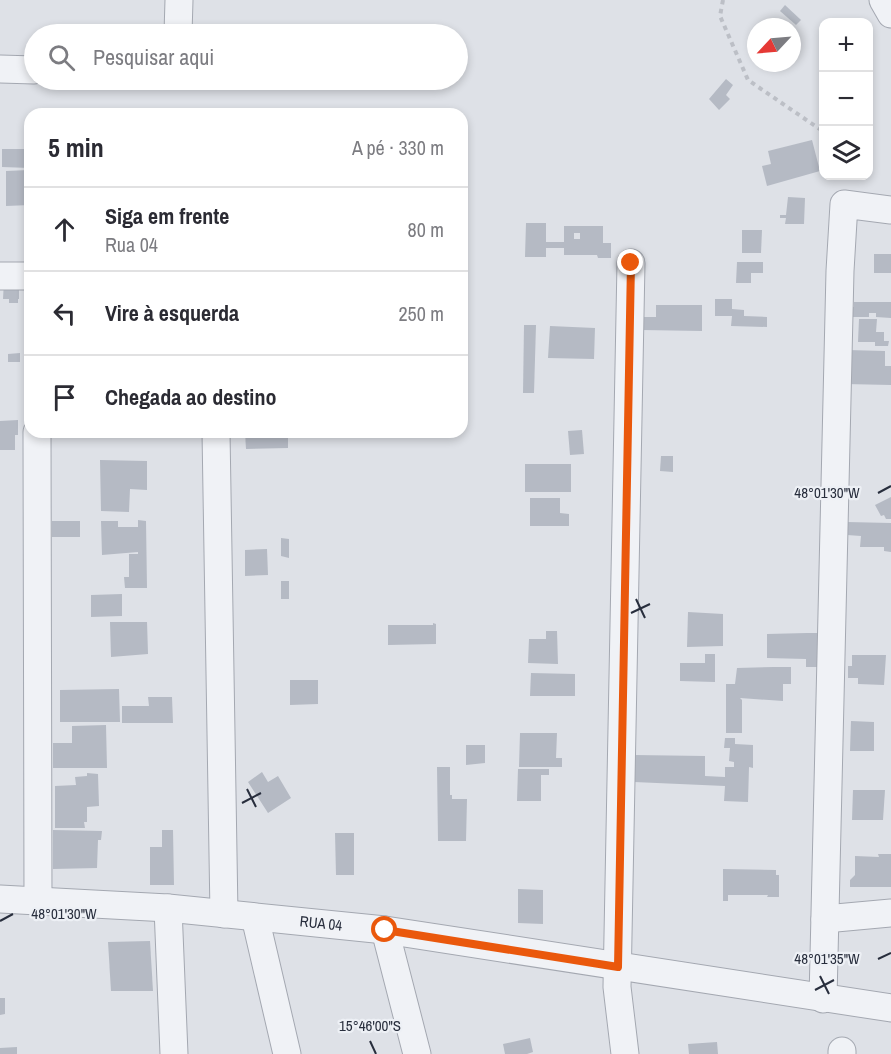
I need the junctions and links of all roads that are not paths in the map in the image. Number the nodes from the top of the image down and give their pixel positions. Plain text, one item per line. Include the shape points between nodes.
1 (179, 0) edge
2 (883, 0) edge
3 (891, 15) edge
4 (178, 24) edge
5 (0, 69) edge
6 (24, 70) edge
7 (891, 210) edge
8 (631, 263) dead end
9 (0, 276) edge
10 (24, 276) edge
11 (37, 438) edge
12 (216, 438) edge
13 (0, 899) edge
14 (38, 901) junction
15 (168, 908) junction
16 (891, 913) edge
17 (224, 914) junction
18 (255, 917) junction
19 (825, 919) junction
20 (385, 930) junction
21 (618, 967) junction
22 (823, 999) junction
23 (891, 1008) edge
24 (174, 1054) edge
25 (287, 1054) edge
26 (417, 1054) edge
27 (625, 1054) edge

1 - 4 street
2 - 3 street
5 - 6 street
7 - 19 street via 844,204
8 - 21 street
9 - 10 street
11 - 14 street
12 - 17 street
13 - 14 street, RUA 04
14 - 15 street, RUA 04
15 - 17 street, RUA 04
15 - 24 street
16 - 19 street
17 - 18 street, RUA 04
18 - 20 street, RUA 04
18 - 25 street
19 - 22 street
20 - 21 street, RUA 04
20 - 26 street
21 - 22 street, RUA 04
21 - 27 street
22 - 23 street, RUA 04

